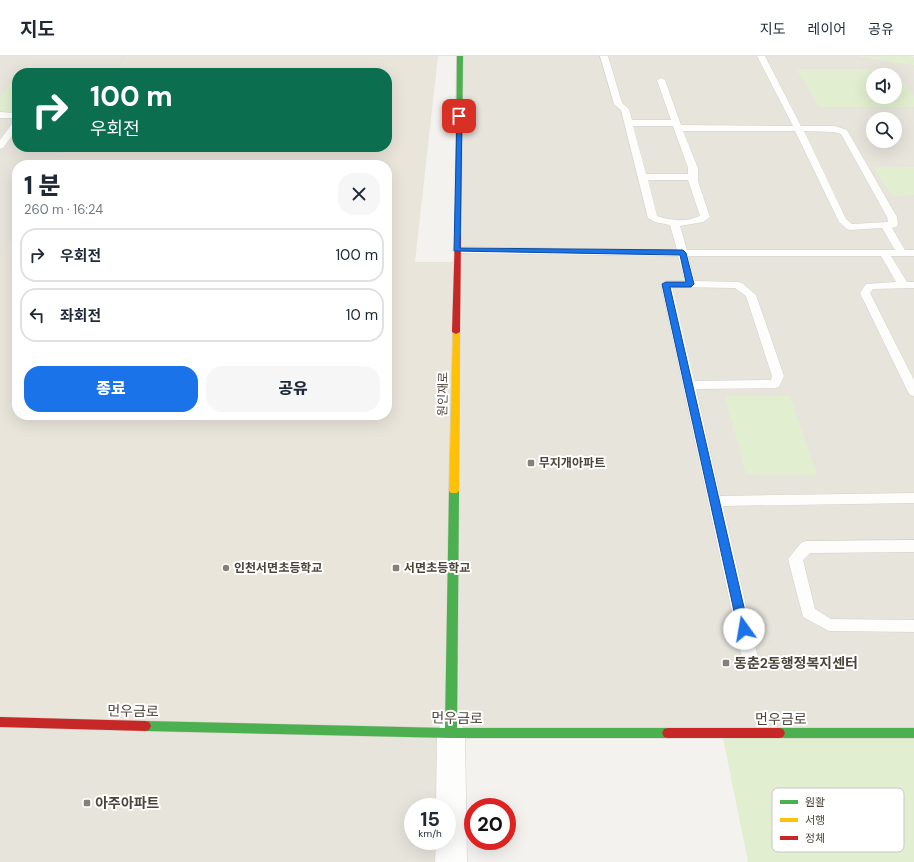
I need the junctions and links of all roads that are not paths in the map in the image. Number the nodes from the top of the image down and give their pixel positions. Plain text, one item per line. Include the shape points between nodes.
1 (460, 56) edge
2 (604, 56) edge
3 (761, 56) edge
4 (661, 80) dead end
5 (0, 115) edge
6 (12, 115) edge
7 (629, 123) junction
8 (678, 125) junction
9 (798, 128) junction
10 (12, 129) edge
11 (0, 146) edge
12 (642, 177) junction
13 (693, 177) junction
14 (674, 222) junction
15 (885, 225) junction
16 (457, 250) junction
17 (683, 253) junction
18 (884, 253) junction
19 (902, 253) junction
20 (914, 253) edge
21 (691, 284) junction
22 (909, 285) edge
23 (689, 385) junction
24 (914, 392) edge
25 (914, 498) edge
26 (715, 501) junction
27 (914, 546) edge
28 (914, 626) edge
29 (750, 658) dead end
30 (0, 722) edge
31 (451, 733) junction
32 (914, 733) edge
33 (451, 862) edge

1 - 16 main road, 원인재로
2 - 7 lane via 618,104 625,109
3 - 9 lane
4 - 8 lane
5 - 6 lane
7 - 8 lane
7 - 12 lane
8 - 9 lane
8 - 13 lane via 693,168
9 - 15 lane via 842,220 850,226
9 - 15 lane via 835,129 844,132 892,217 893,225
10 - 11 lane
12 - 13 lane
12 - 14 lane via 653,218 664,223
13 - 14 lane via 705,218 696,222
14 - 17 lane
15 - 19 lane
16 - 17 lane
16 - 31 main road, 원인재로
17 - 18 lane
17 - 21 lane
18 - 19 lane
18 - 22 lane
19 - 20 lane
21 - 23 lane via 666,284
21 - 23 lane via 738,284 751,295 778,376 775,384
22 - 24 lane via 870,286 865,293
23 - 26 lane
25 - 26 lane
26 - 29 lane
27 - 28 lane via 806,547 795,559 808,614 829,625
30 - 31 main road, 먼우금로
31 - 32 main road, 먼우금로
31 - 33 street

